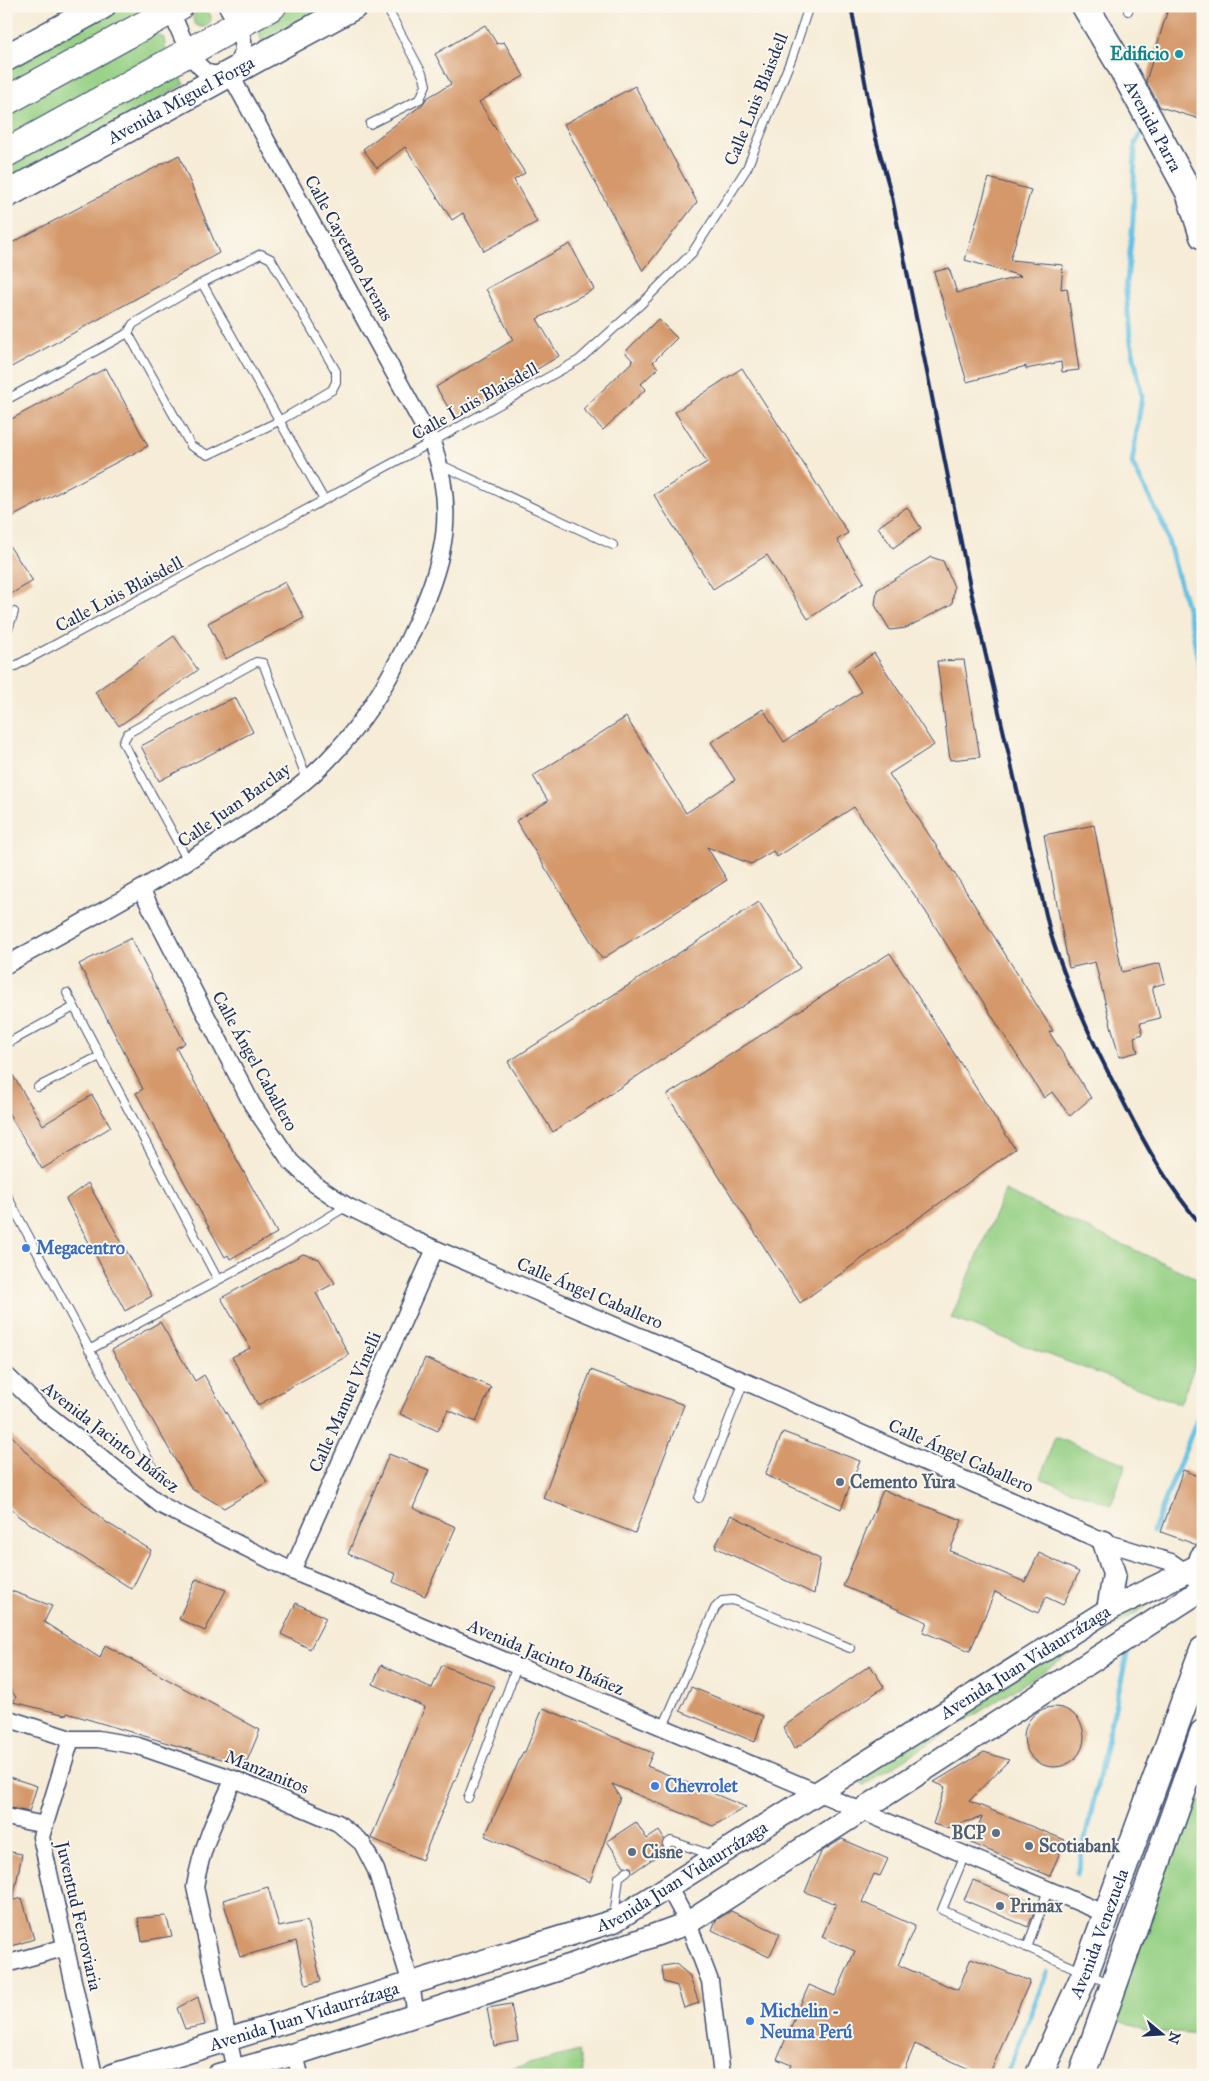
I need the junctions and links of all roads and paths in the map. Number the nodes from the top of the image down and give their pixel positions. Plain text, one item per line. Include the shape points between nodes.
1 (102, 6) edge
2 (272, 6) edge
3 (354, 6) edge
4 (386, 6) edge
5 (808, 6) edge
6 (1085, 6) edge
7 (173, 8) edge
8 (232, 16) edge
9 (190, 52) junction
10 (6, 58) edge
11 (230, 74) junction
12 (6, 101) edge
13 (370, 124) dead end
14 (6, 153) edge
15 (6, 195) edge
16 (1193, 198) edge
17 (1203, 236) edge
18 (202, 283) junction
19 (128, 333) junction
20 (6, 400) edge
21 (279, 421) junction
22 (432, 442) junction
23 (437, 463) junction
24 (324, 500) junction
25 (613, 545) dead end
26 (14, 612) dead end
27 (6, 634) edge
28 (6, 671) edge
29 (307, 779) junction
30 (188, 861) junction
31 (141, 889) junction
32 (6, 965) edge
33 (67, 993) dead end
34 (74, 1006) junction
35 (6, 1044) edge
36 (100, 1056) junction
37 (38, 1087) dead end
38 (6, 1194) edge
39 (347, 1206) junction
40 (435, 1249) junction
41 (218, 1280) junction
42 (89, 1350) junction
43 (6, 1375) edge
44 (744, 1381) junction
45 (152, 1466) dead end
46 (699, 1498) dead end
47 (1104, 1542) junction
48 (292, 1571) junction
49 (1196, 1571) edge
50 (1108, 1610) junction
51 (850, 1648) dead end
52 (1203, 1650) edge
53 (517, 1666) junction
54 (6, 1718) edge
55 (663, 1727) junction
56 (913, 1734) junction
57 (1171, 1738) junction
58 (71, 1739) junction
59 (1200, 1753) edge
60 (932, 1764) junction
61 (234, 1778) junction
62 (819, 1793) junction
63 (468, 1798) dead end
64 (860, 1810) junction
65 (6, 1818) edge
66 (45, 1825) junction
67 (667, 1844) dead end
68 (965, 1854) junction
69 (719, 1857) junction
70 (627, 1871) dead end
71 (669, 1888) junction
72 (1048, 1890) junction
73 (1106, 1914) junction
74 (614, 1921) junction
75 (688, 1923) junction
76 (66, 1947) junction
77 (1027, 1948) junction
78 (6, 1964) edge
79 (1085, 1974) junction
80 (411, 1984) junction
81 (1113, 1985) junction
82 (416, 2015) junction
83 (228, 2040) junction
84 (298, 2064) edge
85 (227, 2072) edge
86 (94, 2075) edge
87 (113, 2075) edge
88 (722, 2075) edge
89 (1039, 2075) edge
90 (1082, 2075) edge

1 - 10 main road
2 - 8 highway, Avenida Miguel Forga
3 - 11 main road, Avenida Miguel Forga
4 - 13 lane via 426,85 420,99
5 - 22 lane, Calle Luis Blaisdell via 792,57 747,168 692,252 579,360
6 - 16 main road, Avenida Parra
7 - 9 street
7 - 12 highway
8 - 9 highway, Avenida Miguel Forga
8 - 11 street via 245,43 242,58
9 - 11 street via 204,71 214,75
9 - 14 highway, Avenida Miguel Forga
11 - 15 main road, Avenida Miguel Forga
11 - 22 street, Calle Cayetano Arenas
16 - 17 main road, Avenida Parra
18 - 19 lane via 133,324
18 - 21 lane
18 - 21 lane via 261,254 272,259 336,371 332,390
19 - 20 lane
19 - 21 lane via 191,446 199,452 208,455
21 - 24 lane
22 - 23 street, Calle Juan Barclay
22 - 24 lane, Calle Luis Blaisdell
23 - 25 lane
23 - 29 street, Calle Juan Barclay via 445,490 447,527 425,605 399,661 368,710 338,749
24 - 28 lane, Calle Luis Blaisdell
26 - 27 lane
29 - 30 street, Calle Juan Barclay via 270,809
29 - 30 lane via 263,663 256,662 128,733 123,742
30 - 31 street, Calle Juan Barclay
31 - 32 street, Calle Juan Barclay
31 - 39 street, Calle Ángel Caballero via 272,1137 291,1162 316,1185
33 - 34 lane
34 - 35 lane
34 - 36 lane
36 - 37 lane
36 - 41 lane
38 - 42 lane
39 - 40 street, Calle Ángel Caballero
39 - 41 lane
40 - 44 street, Calle Ángel Caballero
40 - 48 street, Calle Manuel Vinelli
41 - 42 lane
42 - 45 lane
43 - 48 street, Avenida Jacinto Ibáñez via 42,1410 161,1505
44 - 46 lane
44 - 47 street, Calle Ángel Caballero
47 - 49 street, Calle Ángel Caballero
47 - 50 main road via 1114,1574
48 - 53 street, Avenida Jacinto Ibáñez
49 - 50 main road, Avenida Juan Vidaurrázaga
49 - 60 main road, Avenida Juan Vidaurrázaga
50 - 56 main road, Avenida Juan Vidaurrázaga
51 - 55 lane via 733,1600 722,1602 715,1608
52 - 57 main road, Avenida Venezuela
53 - 55 street, Avenida Jacinto Ibáñez
53 - 63 lane
54 - 58 street, Manzanitos
55 - 62 street, Avenida Jacinto Ibáñez
56 - 60 main road
56 - 62 main road, Avenida Juan Vidaurrázaga
57 - 59 street
57 - 73 main road, Avenida Venezuela
58 - 61 street, Manzanitos via 98,1739 138,1746
58 - 66 street, Juventud Ferroviaria
59 - 81 main road, Avenida Venezuela
60 - 64 main road, Avenida Juan Vidaurrázaga
61 - 80 street, Manzanitos via 338,1823 362,1843 376,1870
61 - 83 street via 209,1830 195,1887
62 - 64 street, Avenida Jacinto Ibáñez
62 - 69 main road, Avenida Juan Vidaurrázaga
64 - 68 street, Avenida Jacinto Ibáñez
64 - 75 main road, Avenida Juan Vidaurrázaga
65 - 66 street
66 - 76 street, Juventud Ferroviaria via 41,1837
67 - 69 lane via 671,1841
68 - 72 street, Avenida Jacinto Ibáñez
68 - 77 lane via 942,1910
69 - 71 main road, Avenida Juan Vidaurrázaga
70 - 74 lane via 619,1877
71 - 74 main road, Avenida Juan Vidaurrázaga
71 - 75 street
72 - 73 street, Avenida Jacinto Ibáñez
72 - 77 lane
73 - 79 main road, Avenida Venezuela
74 - 80 main road, Avenida Juan Vidaurrázaga
75 - 82 main road, Avenida Juan Vidaurrázaga via 569,1966
75 - 88 street via 710,1982
76 - 78 street
76 - 86 street, Juventud Ferroviaria
77 - 79 lane
79 - 81 lane
79 - 89 main road, Avenida Venezuela
80 - 82 street, Manzanitos
80 - 83 main road, Avenida Juan Vidaurrázaga
81 - 90 main road, Avenida Venezuela
82 - 84 main road, Avenida Juan Vidaurrázaga
83 - 85 street
83 - 87 main road, Avenida Juan Vidaurrázaga
84 - 85 main road, Avenida Juan Vidaurrázaga

